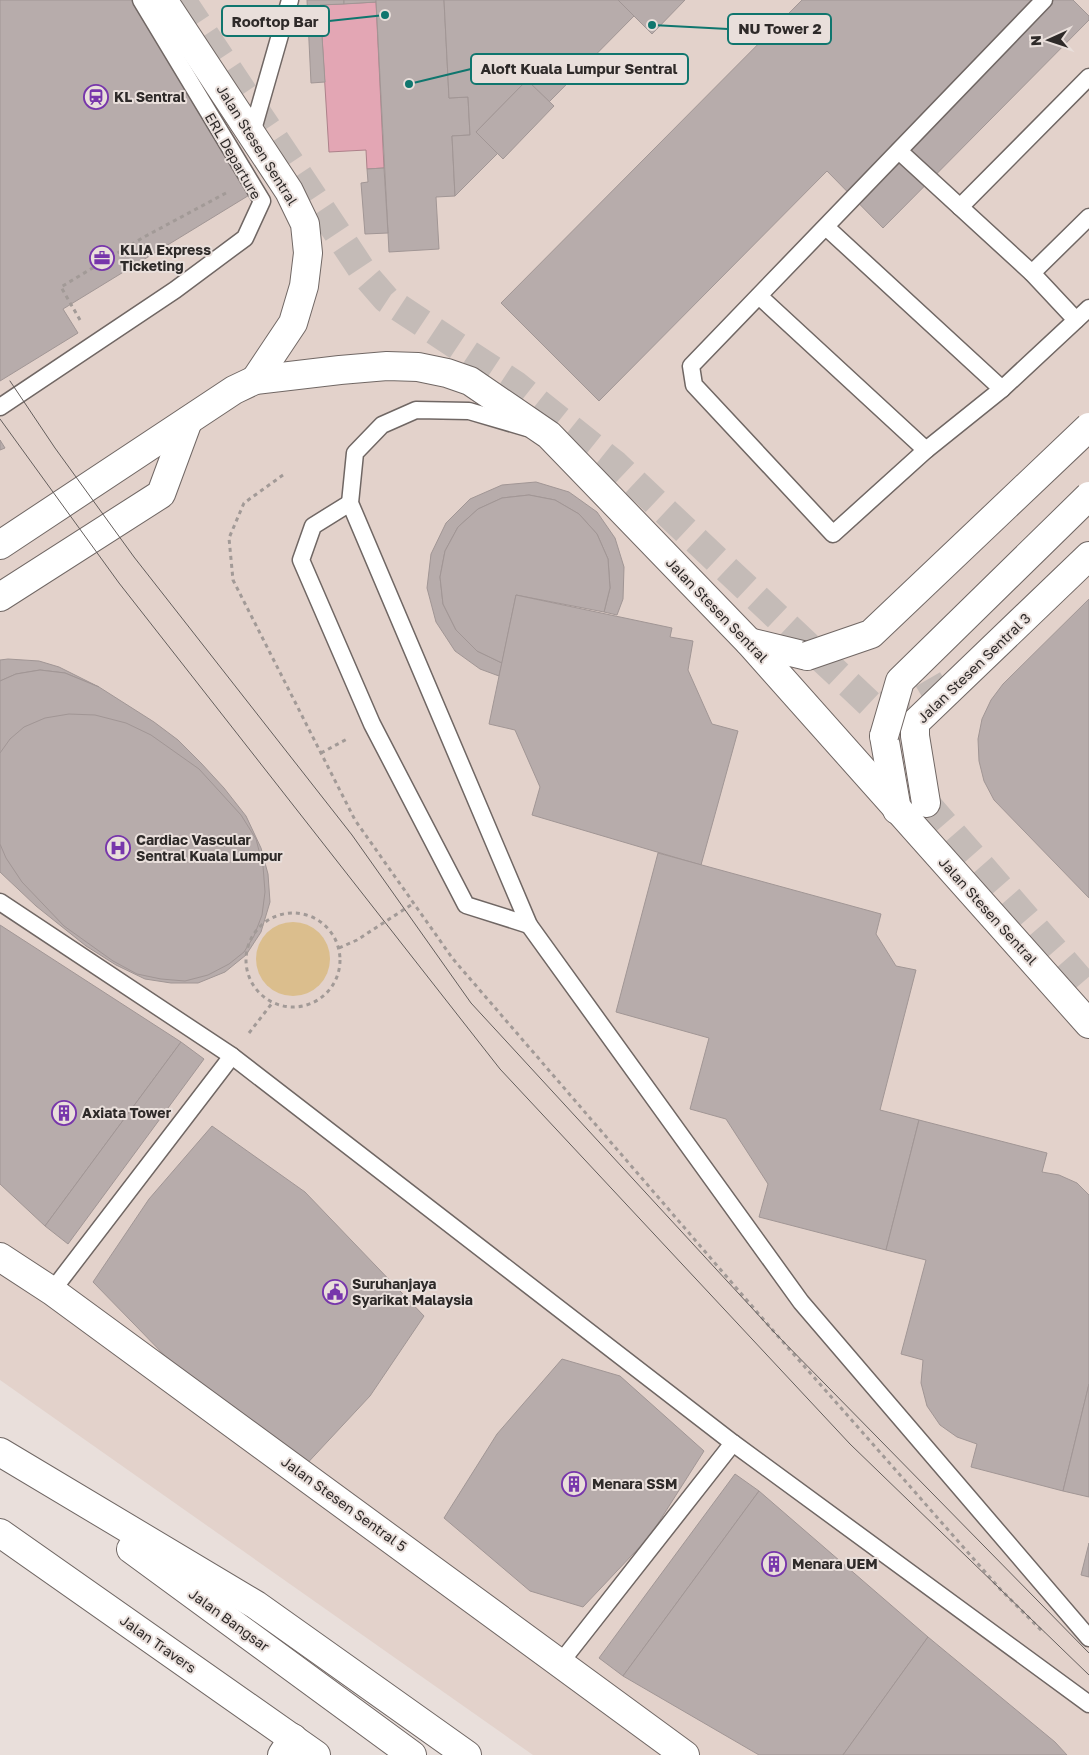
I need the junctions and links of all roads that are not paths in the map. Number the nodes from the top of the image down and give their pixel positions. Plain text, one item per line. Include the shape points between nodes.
1 (141, 0) edge
2 (164, 0) edge
3 (290, 0) edge
4 (1044, 0) edge
5 (1089, 77) edge
6 (252, 133) junction
7 (899, 151) junction
8 (960, 206) junction
9 (1089, 217) edge
10 (826, 227) junction
11 (1032, 273) junction
12 (759, 296) junction
13 (1089, 308) edge
14 (1076, 320) junction
15 (255, 380) junction
16 (1002, 389) junction
17 (0, 407) edge
18 (188, 421) junction
19 (1089, 427) edge
20 (549, 435) junction
21 (926, 450) junction
22 (1089, 496) edge
23 (350, 503) junction
24 (0, 546) edge
25 (1089, 556) edge
26 (0, 597) edge
27 (749, 642) junction
28 (926, 803) tunnel mouth
29 (897, 810) junction
30 (0, 902) edge
31 (529, 925) junction
32 (1089, 1024) edge
33 (232, 1056) junction
34 (0, 1257) edge
35 (52, 1291) junction
36 (732, 1443) junction
37 (0, 1452) edge
38 (0, 1534) edge
39 (1089, 1638) edge
40 (561, 1662) junction
41 (1089, 1704) edge
42 (287, 1746) edge
43 (316, 1755) edge
44 (412, 1755) edge
45 (467, 1755) edge
46 (685, 1755) edge

1 - 17 lane, ERL Departure via 262,201 245,238 175,290
2 - 6 street, Jalan Stesen Sentral
3 - 6 lane
4 - 7 lane
5 - 8 lane
6 - 15 street, Jalan Stesen Sentral via 289,191 305,224 308,253 304,286 292,323
7 - 8 lane
7 - 10 lane
8 - 11 lane
9 - 11 lane
10 - 12 lane
10 - 16 lane
11 - 14 lane
12 - 21 lane
12 - 21 lane via 691,366 694,385 833,534
13 - 14 lane
14 - 16 lane
15 - 18 street, Jalan Stesen Sentral
15 - 20 street, Jalan Stesen Sentral via 340,370 418,367 470,381
16 - 21 lane
18 - 24 street, Jalan Stesen Sentral
18 - 26 street via 161,494
19 - 27 street, bridge via 871,634 807,656
20 - 23 lane via 469,411 416,410 382,425 355,453
20 - 27 street, Jalan Stesen Sentral
22 - 29 street, bridge via 900,682 884,736
23 - 31 lane
23 - 31 lane via 313,526 300,560 372,724 466,905
25 - 28 street, Jalan Stesen Sentral 3 via 915,723
27 - 29 street, Jalan Stesen Sentral
29 - 32 street, Jalan Stesen Sentral
30 - 33 lane
31 - 39 lane via 800,1302
33 - 35 lane
33 - 36 lane
34 - 35 street, Jalan Stesen Sentral 5
35 - 40 street, Jalan Stesen Sentral 5
36 - 40 lane
36 - 41 lane
37 - 44 street, Jalan Bangsar
37 - 45 street via 256,1605
38 - 42 street, Jalan Travers
40 - 46 street, Jalan Stesen Sentral 5
42 - 43 street, Jalan Travers

